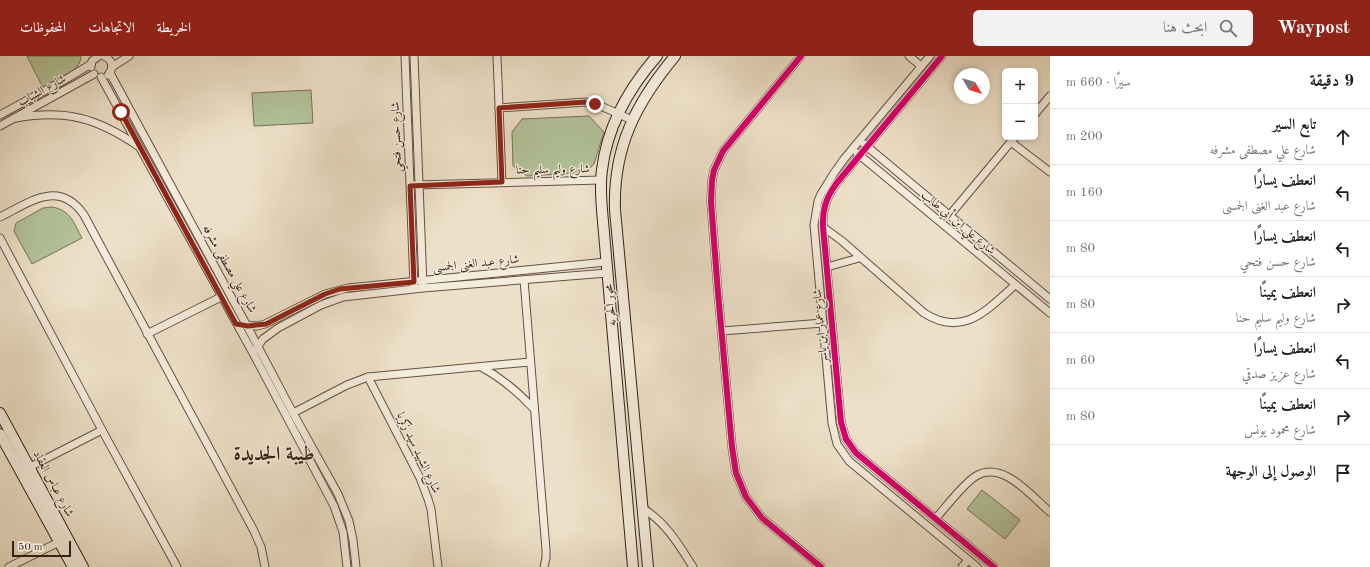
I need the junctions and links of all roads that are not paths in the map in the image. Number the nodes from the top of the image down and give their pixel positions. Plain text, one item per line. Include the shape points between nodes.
1 (99, 56) edge
2 (107, 56) edge
3 (129, 56) edge
4 (405, 56) edge
5 (414, 56) edge
6 (497, 56) edge
7 (657, 56) edge
8 (675, 56) edge
9 (801, 56) edge
10 (909, 56) edge
11 (930, 56) edge
12 (942, 56) edge
13 (91, 60) edge
14 (921, 66) junction
15 (111, 70) junction
16 (98, 75) junction
17 (1050, 96) edge
18 (499, 108) junction
19 (1038, 110) edge
20 (619, 114) junction
21 (0, 115) edge
22 (16, 118) junction
23 (632, 120) junction
24 (0, 126) edge
25 (859, 140) junction
26 (1013, 140) edge
27 (867, 146) junction
28 (140, 148) junction
29 (852, 149) junction
30 (860, 155) junction
31 (1050, 172) edge
32 (601, 180) junction
33 (502, 182) junction
34 (419, 185) junction
35 (410, 186) junction
36 (949, 216) junction
37 (0, 217) edge
38 (823, 227) junction
39 (0, 238) edge
40 (860, 258) junction
41 (827, 267) junction
42 (607, 268) junction
43 (524, 280) junction
44 (423, 284) junction
45 (414, 285) junction
46 (1015, 285) junction
47 (221, 297) junction
48 (1050, 299) edge
49 (1050, 313) edge
50 (823, 323) junction
51 (236, 324) junction
52 (248, 326) junction
53 (722, 331) junction
54 (147, 334) junction
55 (258, 346) junction
56 (254, 355) junction
57 (530, 362) junction
58 (480, 367) junction
59 (368, 377) junction
60 (534, 409) junction
61 (0, 413) edge
62 (293, 413) junction
63 (102, 430) junction
64 (0, 434) edge
65 (25, 470) junction
66 (642, 508) junction
67 (1050, 512) edge
68 (936, 518) junction
69 (59, 542) junction
70 (632, 554) junction
71 (968, 560) junction
72 (9, 567) edge
73 (73, 567) edge
74 (83, 567) edge
75 (177, 567) edge
76 (265, 567) edge
77 (347, 567) edge
78 (356, 567) edge
79 (438, 567) edge
80 (544, 567) edge
81 (629, 567) edge
82 (633, 567) edge
83 (648, 567) edge
84 (693, 567) edge
85 (821, 567) edge
86 (962, 567) edge
87 (977, 567) edge
88 (994, 567) edge

1 - 13 street, شارع الشباب
2 - 15 street, شارع علي مصطفى مشرفه via 111,62
3 - 15 street
4 - 35 street, شارع حسن فتحي
5 - 34 street, شارع حسن فتحي
6 - 18 street
7 - 20 main road, محور الحريه via 638,80
8 - 23 main road, محور الحريه via 650,88
9 - 53 street via 729,143 714,170 711,202
10 - 14 street
11 - 14 street, شارع عمار ابن ياسر
12 - 27 street, شارع عمار ابن ياسر
13 - 16 street, شارع علي مصطفى مشرفه via 91,70
13 - 21 street, شارع الشباب via 76,74
14 - 25 street, شارع عمار ابن ياسر
15 - 16 street, شارع الشباب via 106,76
15 - 52 street, شارع علي مصطفى مشرفه
16 - 22 street, شارع الشباب
16 - 28 street, شارع علي مصطفى مشرفه
17 - 19 street
18 - 20 street via 586,102
18 - 33 street
20 - 23 street
20 - 32 main road, محور الحريه via 607,145
22 - 24 street, شارع الشباب
22 - 28 street via 42,114 81,118 106,127
23 - 66 main road, محور الحريه via 619,157 615,199
25 - 27 street, شارع علي ابن أبي طالب
25 - 29 street, شارع عمار ابن ياسر
26 - 31 street
26 - 36 street
27 - 30 street, شارع عمار ابن ياسر
27 - 36 street, شارع علي ابن أبي طالب
28 - 47 street, شارع علي مصطفى مشرفه
29 - 30 street, شارع علي ابن أبي طالب
29 - 50 street, شارع عمار ابن ياسر via 823,191 815,217
30 - 38 street, شارع عمار ابن ياسر via 827,197
30 - 46 street, شارع علي ابن أبي طالب
32 - 33 street, شارع وليم سليم حنا
32 - 42 main road, محور الحريه
33 - 34 street, شارع وليم سليم حنا
34 - 35 street, شارع وليم سليم حنا
34 - 44 street, شارع حسن فتحي
35 - 45 street, شارع حسن فتحي
36 - 48 street, شارع علي ابن أبي طالب
37 - 54 street via 41,197 61,196 70,200 84,215
38 - 40 street
38 - 41 street, شارع عمار ابن ياسر
39 - 63 street
40 - 41 street
40 - 46 street via 924,313 941,322 960,322 976,317
41 - 68 street, شارع عمار ابن ياسر via 844,434 856,453
42 - 43 street, شارع عبد الغنى الجمسى
42 - 44 street, شارع عبد الغنى الجمسى
42 - 70 main road, محور الحريه
43 - 44 street, شارع عبد الغنى الجمسى
43 - 57 street
44 - 45 street, شارع عبد الغنى الجمسى
45 - 52 street, شارع عبد الغنى الجمسى via 340,289 266,324
45 - 55 street, شارع عبد الغنى الجمسى via 328,302 270,333
46 - 49 street, شارع علي ابن أبي طالب
47 - 51 street, شارع علي مصطفى مشرفه
47 - 54 street
50 - 53 street
50 - 71 street, شارع عمار ابن ياسر via 832,423 834,437 840,450 849,461
51 - 52 street, شارع عبد الغنى الجمسى
51 - 56 street, شارع علي مصطفى مشرفه
52 - 55 street, شارع علي مصطفى مشرفه
53 - 85 street via 734,458 740,485 762,518
54 - 76 street via 254,530
55 - 56 street, شارع عبد الغنى الجمسى
55 - 62 street, شارع علي مصطفى مشرفه
56 - 77 street, شارع علي مصطفى مشرفه via 334,506 343,532
57 - 58 street
57 - 60 street
58 - 59 street
58 - 60 street via 504,381
59 - 62 street
59 - 79 street, شارع الشهيد سيد زكريا via 420,478 428,499
60 - 80 street via 546,550
61 - 65 main road, شارع عباس العقاد
62 - 78 street, شارع علي مصطفى مشرفه via 342,502 351,531
63 - 65 street
63 - 75 street
64 - 65 main road, شارع عباس العقاد
65 - 69 main road, شارع عباس العقاد
65 - 74 main road, شارع عباس العقاد
66 - 83 main road, محور الحريه
66 - 84 street via 658,518
67 - 68 street via 1013,479 995,471 975,476
68 - 88 street, شارع عمار ابن ياسر
69 - 72 street
69 - 73 main road, شارع عباس العقاد
70 - 81 main road
70 - 82 main road, محور الحريه
71 - 86 street
71 - 87 street, شارع عمار ابن ياسر

